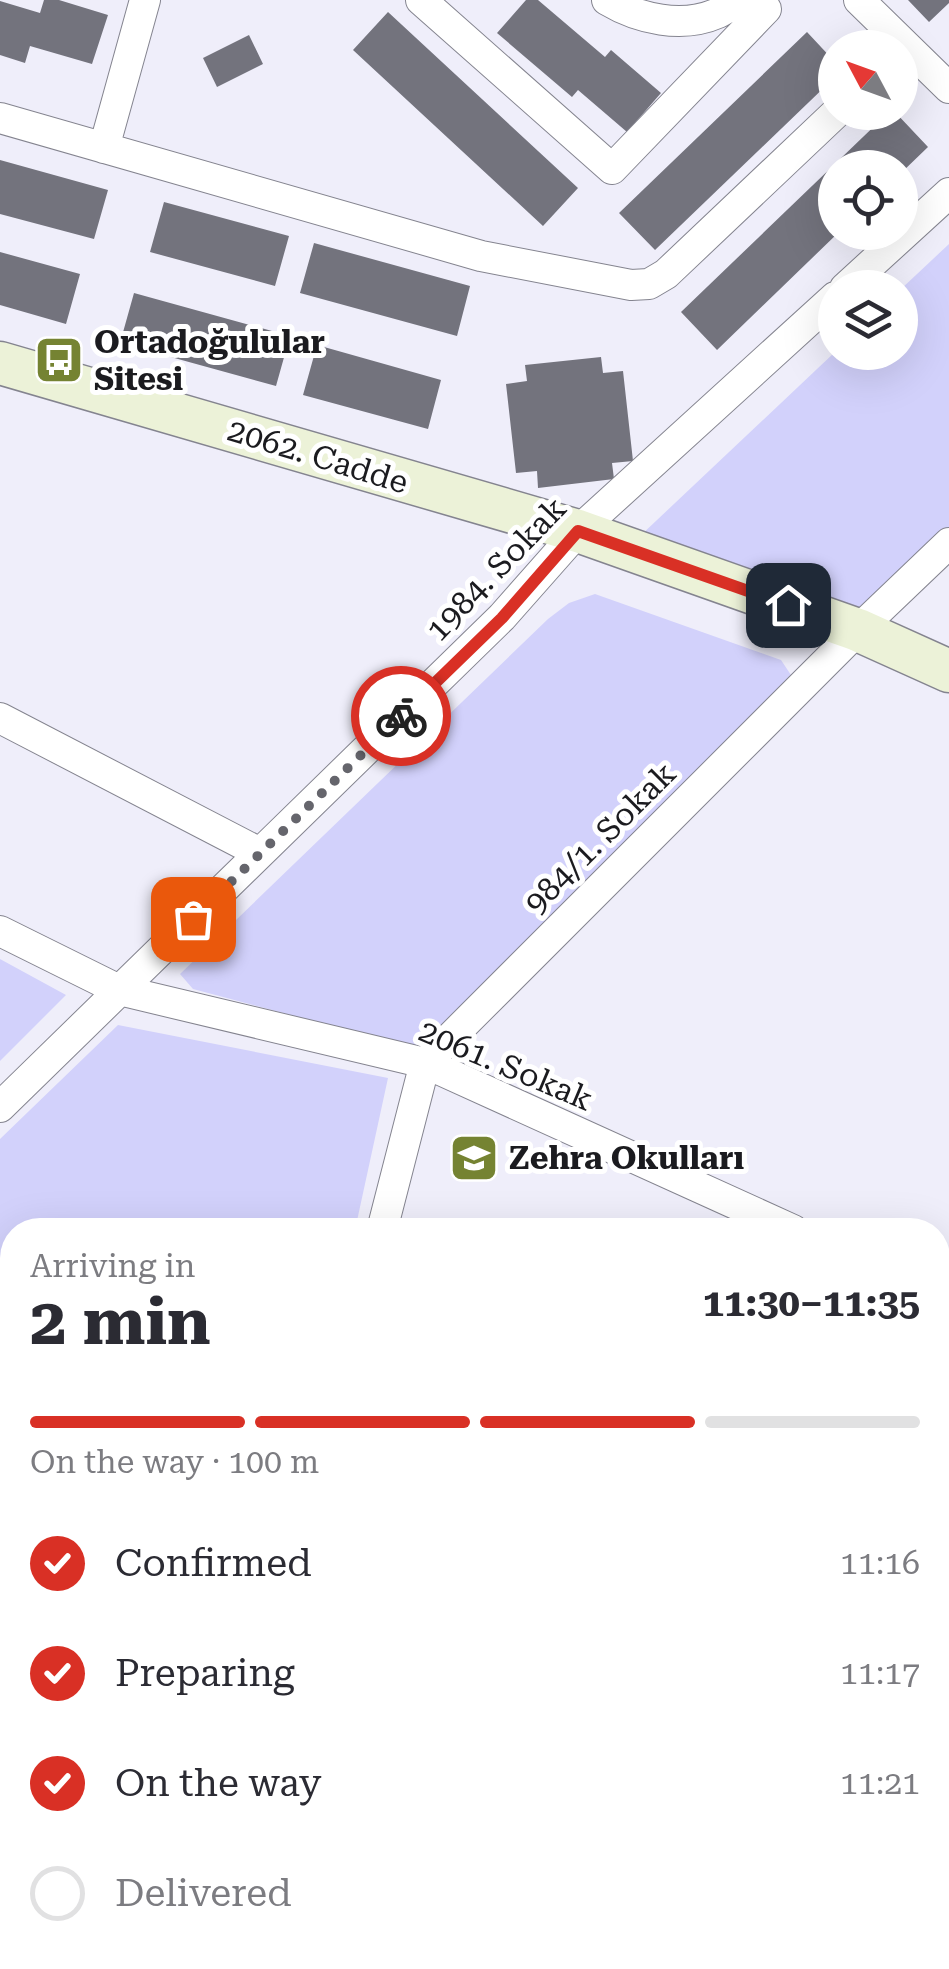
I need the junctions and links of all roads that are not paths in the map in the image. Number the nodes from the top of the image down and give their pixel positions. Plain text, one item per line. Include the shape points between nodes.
1 (145, 0) edge
2 (421, 0) edge
3 (607, 0) edge
4 (739, 0) edge
5 (755, 0) edge
6 (860, 0) edge
7 (886, 30) edge
8 (918, 62) edge
9 (949, 88) edge
10 (0, 118) edge
11 (818, 130) edge
12 (104, 148) junction
13 (949, 193) edge
14 (866, 270) edge
15 (818, 312) edge
16 (0, 363) edge
17 (578, 531) junction
18 (949, 543) edge
19 (858, 630) junction
20 (949, 671) edge
21 (0, 718) edge
22 (260, 854) junction
23 (0, 931) edge
24 (119, 990) junction
25 (425, 1063) junction
26 (0, 1107) edge
27 (385, 1218) edge
28 (767, 1218) edge

1 - 12 street
2 - 5 street via 612,169 766,9
3 - 4 street via 653,19 690,20
6 - 7 street
8 - 9 street
10 - 12 street
11 - 12 street via 666,274 632,285 481,256
13 - 14 street
15 - 17 street, 1984. Sokak
16 - 17 street, 2062. Cadde
17 - 19 street, 2062. Cadde
17 - 22 street, 1984. Sokak via 502,618
18 - 19 street, 984/1. Sokak
19 - 20 street, 2062. Cadde
19 - 25 street, 984/1. Sokak
21 - 22 street
22 - 24 street, 1984. Sokak
23 - 24 street, 2061. Sokak
24 - 25 street, 2061. Sokak
24 - 26 street, 1984. Sokak
25 - 27 street
25 - 28 street, 2061. Sokak

